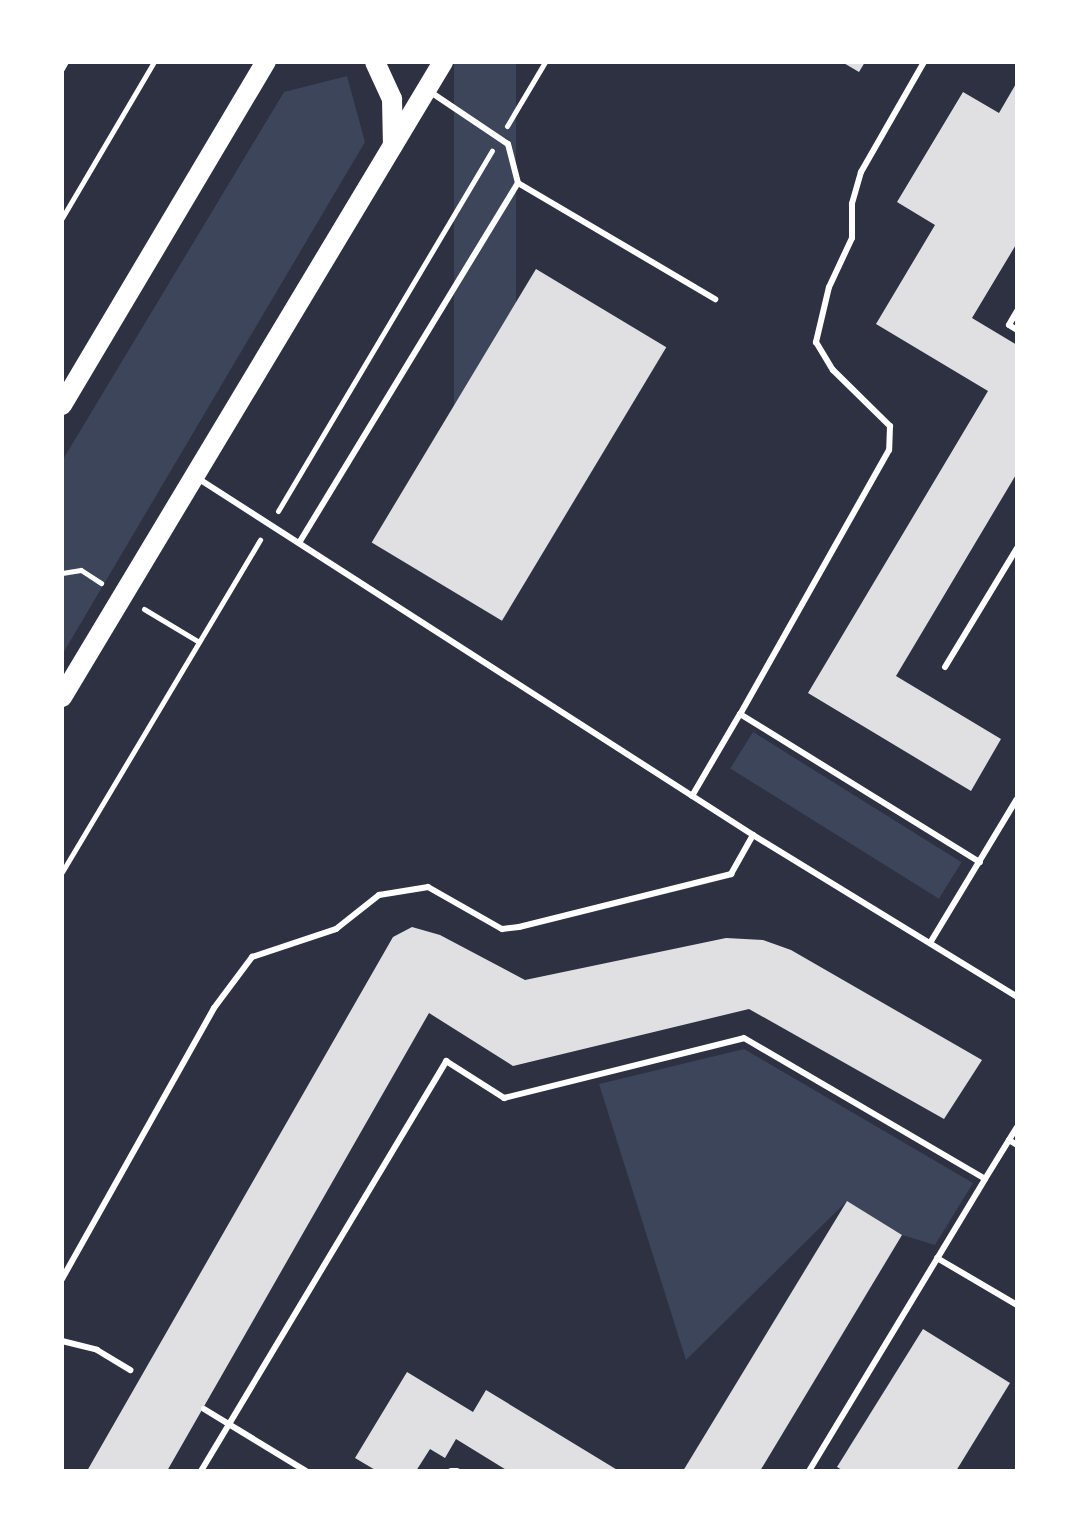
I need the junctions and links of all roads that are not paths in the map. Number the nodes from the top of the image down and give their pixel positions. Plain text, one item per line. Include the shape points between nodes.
1 (66, 62) edge
2 (267, 62) edge
3 (375, 62) edge
4 (443, 62) edge
5 (924, 62) edge
6 (62, 69) edge
7 (426, 89) junction
8 (393, 145) junction
9 (518, 183) junction
10 (715, 299) dead end
11 (1017, 311) edge
12 (1017, 330) edge
13 (62, 405) edge
14 (194, 475) junction
15 (299, 543) junction
16 (1017, 548) edge
17 (945, 667) dead end
18 (62, 697) edge
19 (740, 714) junction
20 (692, 796) junction
21 (1017, 799) edge
22 (753, 835) junction
23 (980, 862) junction
24 (930, 943) junction
25 (1017, 997) edge
26 (1017, 1127) edge
27 (1009, 1140) junction
28 (1017, 1145) edge
29 (985, 1179) junction
30 (937, 1258) junction
31 (62, 1279) edge
32 (1017, 1305) edge
33 (62, 1341) edge
34 (130, 1370) dead end
35 (204, 1409) dead end
36 (227, 1424) junction
37 (201, 1471) edge
38 (306, 1471) edge
39 (809, 1471) edge

1 - 6 lane
2 - 13 main road
3 - 8 main road via 392,99
4 - 7 main road
5 - 19 lane via 861,172 852,204 852,238 829,287 816,342 833,370 890,426 889,450
7 - 8 main road
7 - 9 lane via 508,144
8 - 14 main road
9 - 10 lane
9 - 15 lane
11 - 12 lane via 1009,325
14 - 15 lane
14 - 18 main road
15 - 20 lane
16 - 17 lane
19 - 20 lane
19 - 23 lane
20 - 22 lane
21 - 23 lane
22 - 24 lane
22 - 31 lane via 731,874 519,927 502,929 428,887 379,895 336,929 252,957 214,1008
23 - 24 lane
24 - 25 lane
26 - 27 lane
27 - 28 lane
27 - 29 lane
29 - 30 lane
29 - 36 lane via 744,1038 504,1098 446,1061
30 - 32 lane
30 - 39 lane
33 - 34 lane via 97,1350
35 - 36 lane
36 - 37 lane
36 - 38 lane

